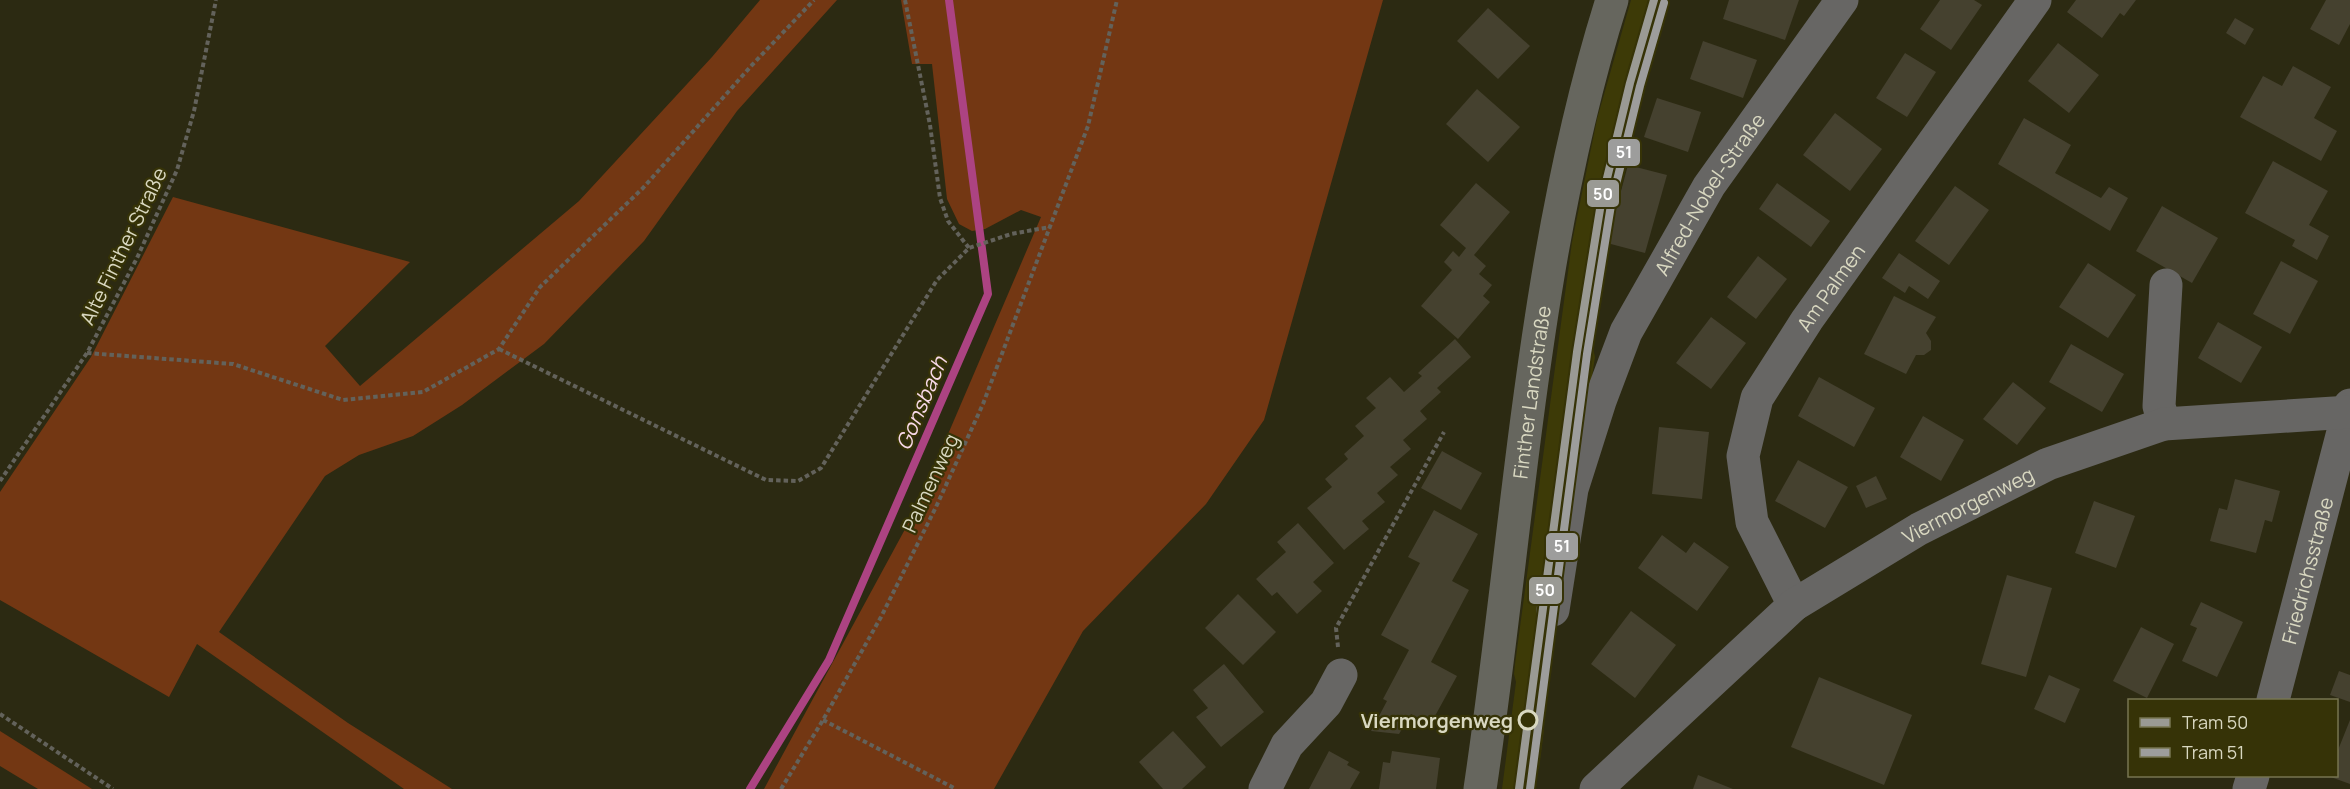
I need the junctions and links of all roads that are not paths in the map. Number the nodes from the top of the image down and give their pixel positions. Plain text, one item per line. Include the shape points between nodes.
1 (1612, 0) edge
2 (1842, 0) edge
3 (2035, 0) edge
4 (2166, 285) dead end
5 (2350, 405) edge
6 (2350, 412) edge
7 (2164, 424) junction
8 (1794, 605) junction
9 (1552, 619) road end
10 (1341, 675) dead end
11 (2273, 699) edge
12 (1265, 789) edge
13 (1480, 789) edge
14 (1596, 789) edge

1 - 13 main road, Finther Landstraße via 1567,170 1545,297
2 - 9 street, Alfred-Nobel-Straße via 1709,186 1626,332 1572,489
3 - 8 street, Am Palmen via 1757,398 1743,456 1752,522
4 - 7 street via 2158,406
5 - 6 street, Friedrichsstraße
6 - 7 street, Viermorgenweg
6 - 11 street, Friedrichsstraße
7 - 8 street, Viermorgenweg via 2048,464 1919,529
8 - 14 street, Viermorgenweg
10 - 12 street via 1326,703 1287,745

